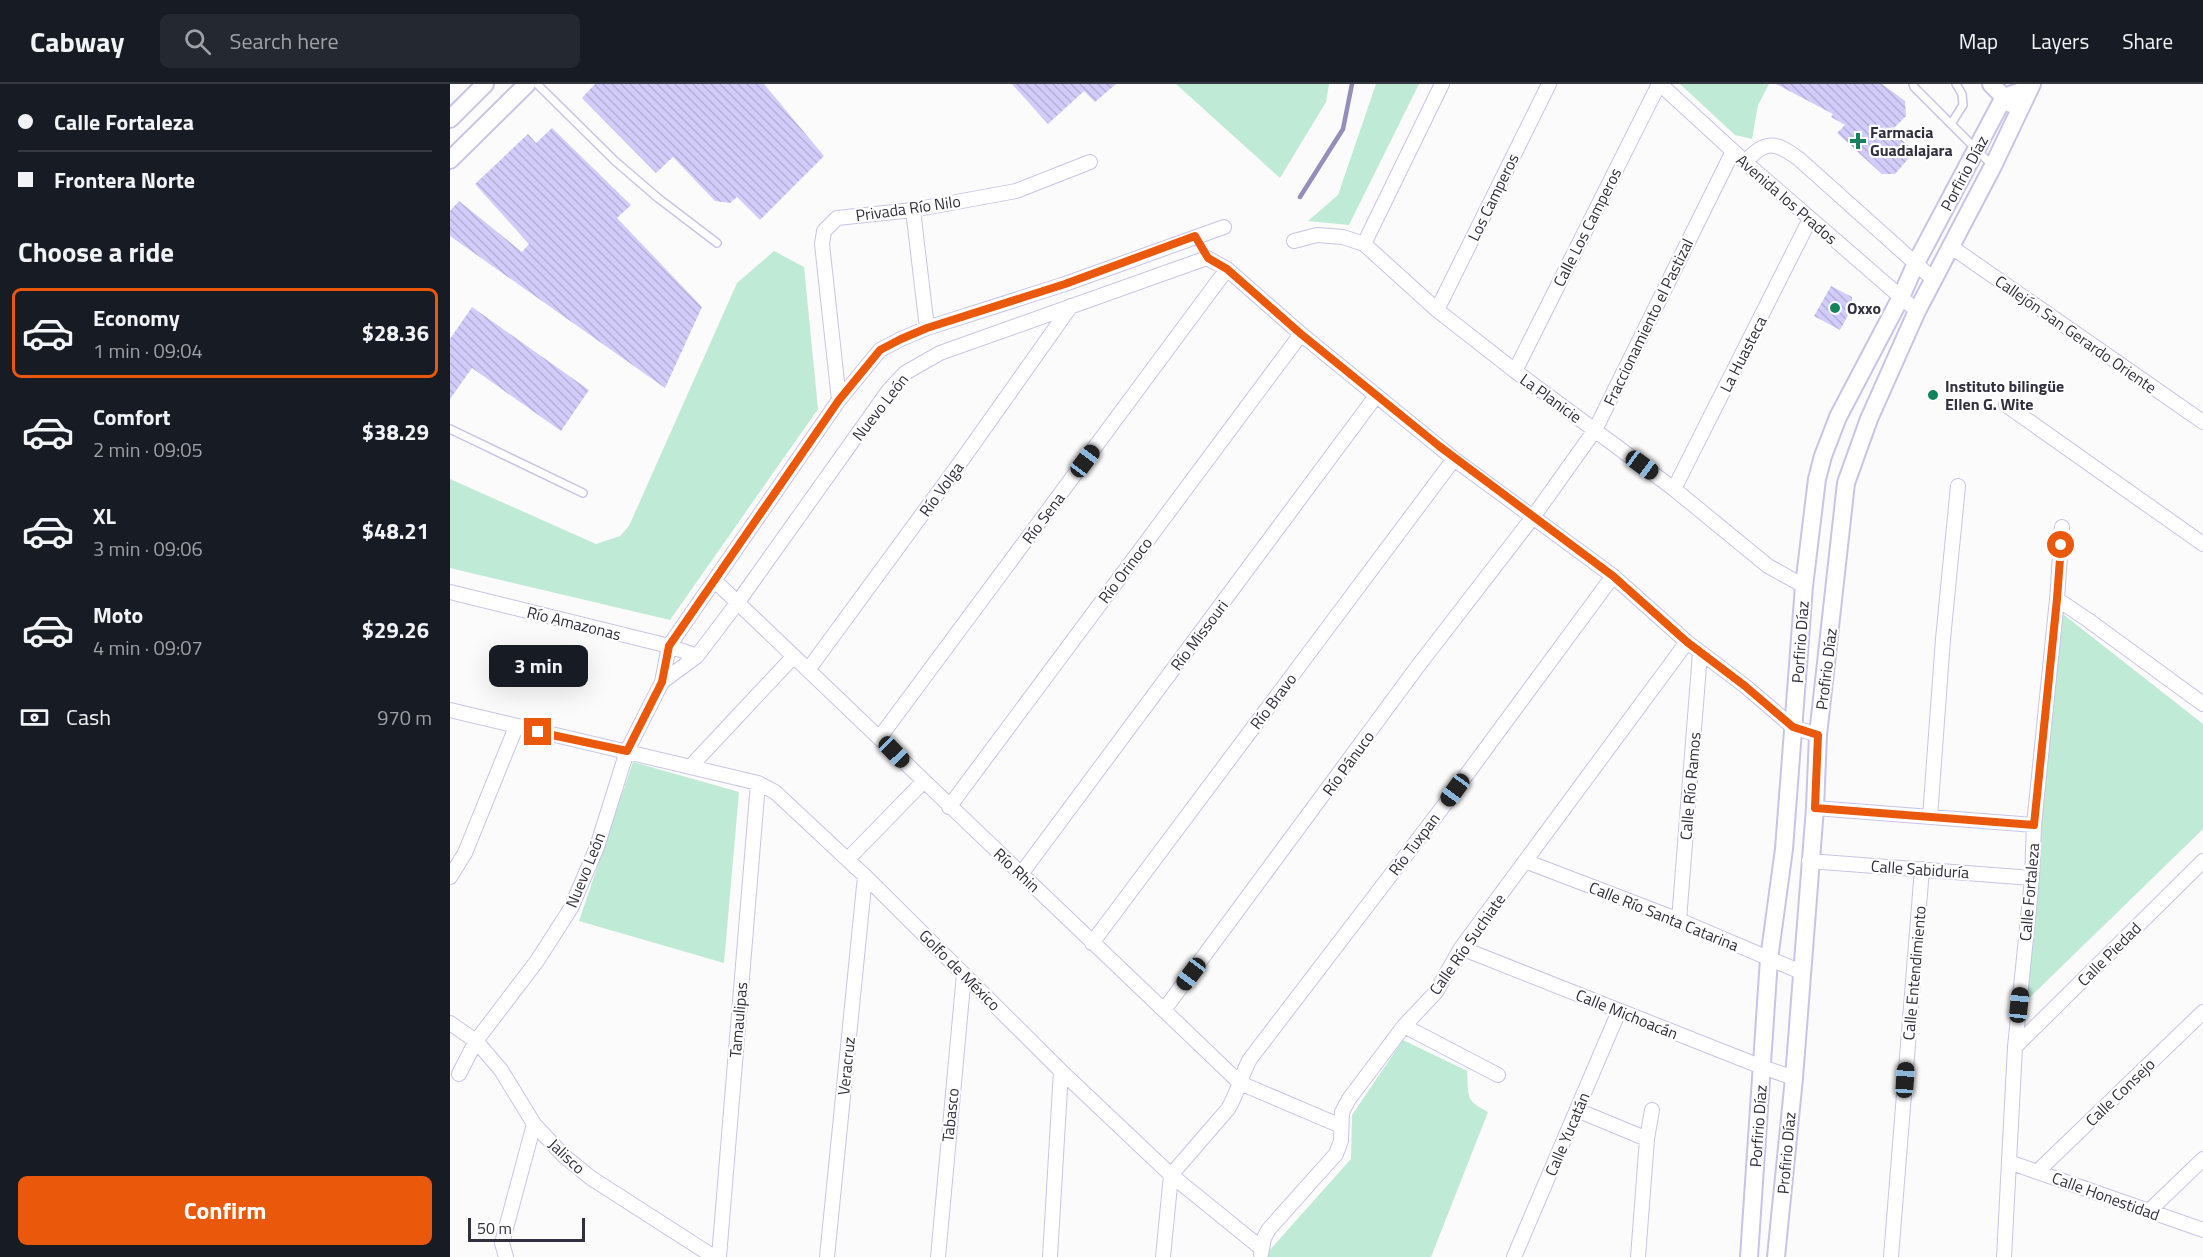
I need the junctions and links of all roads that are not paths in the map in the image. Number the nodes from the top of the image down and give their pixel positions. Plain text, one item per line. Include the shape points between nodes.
1 (485, 84) edge
2 (527, 84) edge
3 (537, 84) edge
4 (1443, 84) edge
5 (1550, 84) edge
6 (1659, 84) edge
7 (1913, 84) edge
8 (1956, 84) edge
9 (1991, 84) edge
10 (2031, 86) edge
11 (2004, 97) junction
12 (2019, 112) junction
13 (450, 119) edge
14 (1951, 124) junction
15 (1977, 150) junction
16 (1733, 151) junction
17 (450, 160) edge
18 (1090, 162) dead end
19 (1745, 162) junction
20 (1993, 166) junction
21 (913, 210) junction
22 (1810, 219) junction
23 (1224, 227) dead end
24 (1195, 236) junction
25 (1294, 241) dead end
26 (717, 243) dead end
27 (1364, 244) junction
28 (1950, 246) junction
29 (1208, 258) junction
30 (1916, 263) junction
31 (1227, 269) junction
32 (1933, 279) junction
33 (1901, 297) junction
34 (1071, 306) junction
35 (1437, 310) junction
36 (1917, 311) junction
37 (927, 328) junction
38 (1301, 334) junction
39 (1515, 371) junction
40 (1376, 396) junction
41 (839, 400) junction
42 (2006, 405) dead end
43 (2203, 422) edge
44 (450, 429) edge
45 (1595, 430) junction
46 (1454, 459) junction
47 (1958, 486) dead end
48 (1674, 489) junction
49 (583, 493) dead end
50 (1533, 517) junction
51 (2062, 527) dead end
52 (2203, 544) edge
53 (1613, 576) junction
54 (715, 581) junction
55 (1804, 586) junction
56 (450, 592) edge
57 (2057, 599) junction
58 (738, 602) junction
59 (1687, 642) junction
60 (669, 646) junction
61 (1700, 653) junction
62 (697, 656) junction
63 (794, 656) junction
64 (807, 670) junction
65 (662, 682) junction
66 (2203, 704) edge
67 (450, 710) edge
68 (516, 727) junction
69 (1793, 727) junction
70 (1818, 735) junction
71 (880, 737) junction
72 (627, 751) junction
73 (690, 767) junction
74 (923, 782) junction
75 (758, 783) junction
76 (949, 807) junction
77 (1815, 808) junction
78 (1930, 817) junction
79 (2034, 825) junction
80 (848, 859) junction
81 (1525, 861) junction
82 (1809, 861) junction
83 (2203, 861) edge
84 (1922, 869) junction
85 (1021, 874) junction
86 (865, 876) junction
87 (450, 877) edge
88 (2032, 878) junction
89 (1679, 920) junction
90 (1092, 943) junction
91 (1461, 948) junction
92 (1769, 959) junction
93 (1801, 972) junction
94 (964, 974) junction
95 (1164, 1010) junction
96 (1619, 1011) junction
97 (2203, 1012) edge
98 (450, 1023) edge
99 (1404, 1026) junction
100 (476, 1041) junction
101 (2015, 1047) junction
102 (1762, 1067) junction
103 (1061, 1071) junction
104 (459, 1074) dead end
105 (1498, 1075) dead end
106 (1794, 1078) junction
107 (1240, 1083) junction
108 (1577, 1110) junction
109 (1652, 1110) dead end
110 (534, 1124) junction
111 (1341, 1126) junction
112 (1647, 1139) junction
113 (2203, 1159) edge
114 (2008, 1162) junction
115 (2037, 1172) junction
116 (1171, 1175) junction
117 (2148, 1212) junction
118 (2203, 1230) edge
119 (1261, 1253) edge
120 (506, 1257) edge
121 (717, 1257) edge
122 (827, 1257) edge
123 (938, 1257) edge
124 (1050, 1257) edge
125 (1163, 1257) edge
126 (1514, 1257) edge
127 (1638, 1257) edge
128 (1749, 1257) edge
129 (1776, 1257) edge
130 (1891, 1257) edge
131 (2004, 1257) edge

1 - 13 street
2 - 17 street
3 - 26 lane via 615,161
4 - 27 street
5 - 35 street, Los Camperos
6 - 16 street, Avenida los Prados
6 - 39 street, Calle Los Camperos
7 - 14 lane
8 - 14 lane via 1963,105
9 - 11 street
10 - 11 street, Porfirio Díaz
10 - 12 street, Porfirio Díaz
11 - 12 street
11 - 15 street, Porfirio Díaz
12 - 20 street, Porfirio Díaz
14 - 15 lane
15 - 20 lane
15 - 30 street, Porfirio Díaz
16 - 19 street, Avenida los Prados
16 - 45 street, Fraccionamiento el Pastizal
18 - 21 street, Privada Río Nilo via 1016,190
19 - 22 street, Avenida los Prados
19 - 30 street via 1757,150 1771,144 1784,148
20 - 28 street, Porfirio Díaz
21 - 37 street
21 - 41 street, Privada Río Nilo via 837,218 824,231 822,244
22 - 33 street, Avenida los Prados
22 - 48 street, La Huasteca
23 - 24 street, Nuevo León
24 - 29 street
24 - 37 street, Nuevo León via 1065,284
25 - 27 street, La Planicie via 1317,235
27 - 35 street, La Planicie
28 - 32 street, Profirio Díaz
28 - 43 street, Callejón San Gerardo Oriente
29 - 31 street
29 - 34 street, Nuevo León
30 - 32 street
30 - 33 street, Porfirio Díaz
31 - 38 street
31 - 71 street, Río Sena
32 - 36 street, Profirio Díaz
33 - 36 street, Avenida los Prados
33 - 55 street, Porfirio Díaz via 1838,417 1823,456
34 - 58 street, Nuevo León via 940,353 905,373
34 - 64 street, Río Volga
35 - 39 street, La Planicie
36 - 70 street, Profirio Díaz via 1869,419 1846,483
37 - 41 street, Nuevo León via 880,350
38 - 40 street
38 - 76 street, Río Orinoco
39 - 45 street, La Planicie
40 - 46 street
40 - 85 street, Río Missouri
41 - 54 street, Nuevo León
42 - 52 street
44 - 49 lane
45 - 48 street, La Planicie
45 - 50 street, Fraccionamiento el Pastizal
46 - 50 street
46 - 90 street, Río Bravo
47 - 78 street via 1942,639
48 - 55 street, La Planicie via 1768,566
50 - 53 street
50 - 95 street, Río Pánuco
51 - 57 street, Calle Fortaleza
53 - 59 street
53 - 107 street, Río Tuxpan via 1250,1059
54 - 58 street, Río Rhin
54 - 60 street, Nuevo León
55 - 69 street, Porfirio Díaz
56 - 60 street, Río Amazonas
57 - 66 street
57 - 79 street, Calle Fortaleza
58 - 62 street, Nuevo León
58 - 63 street, Río Rhin
59 - 61 street
59 - 81 street, Calle Río Suchiate
60 - 62 street, Río Amazonas
60 - 65 street, Nuevo León
61 - 69 street
61 - 89 street, Calle Río Ramos
62 - 65 street, Nuevo León
63 - 64 street, Río Rhin
63 - 73 street
64 - 71 street, Río Rhin
65 - 72 street, Nuevo León
67 - 68 street, Golfo de México
68 - 72 street, Golfo de México
68 - 87 street via 465,853
69 - 70 street
69 - 92 street, Porfirio Díaz via 1784,849
70 - 77 street, Profirio Díaz
71 - 74 street, Río Rhin
72 - 73 street, Golfo de México
72 - 100 street, Nuevo León via 597,847 571,908 537,961
73 - 75 street, Golfo de México
74 - 76 street, Río Rhin
74 - 80 street
75 - 80 street, Golfo de México via 792,806
75 - 121 street, Tamaulipas
76 - 85 street, Río Rhin
77 - 78 street
77 - 82 street, Profirio Díaz
78 - 79 street
79 - 88 street, Calle Fortaleza
80 - 86 street, Golfo de México
81 - 89 street, Calle Río Santa Catarina
81 - 91 street, Calle Río Suchiate
82 - 84 street, Calle Sabiduría
82 - 93 street, Profirio Díaz
83 - 101 street, Calle Piedad
84 - 88 street, Calle Sabiduría
84 - 130 street, Calle Entendimiento
85 - 90 street, Río Rhin
86 - 94 street, Golfo de México
86 - 122 street, Veracruz
88 - 101 street, Calle Fortaleza
89 - 92 street, Calle Río Santa Catarina
90 - 95 street, Río Rhin
91 - 96 street, Calle Michoacán
91 - 99 street, Calle Río Suchiate via 1436,992
92 - 93 street, Calle Río Santa Catarina
92 - 102 street, Porfirio Díaz
93 - 106 street, Profirio Díaz
94 - 103 street, Golfo de México
94 - 123 street, Tabasco
95 - 107 street, Río Rhin
96 - 102 street, Calle Michoacán
96 - 108 street, Calle Yucatán
97 - 115 street, Calle Consejo
98 - 100 street, Jalisco
99 - 105 street
99 - 111 street, Calle Río Suchiate via 1349,1099 1342,1112
100 - 104 street, Nuevo León
100 - 110 street, Jalisco via 501,1070
101 - 114 street, Calle Fortaleza
102 - 106 street, Calle Michoacán
102 - 128 street, Porfirio Díaz
103 - 116 street, Golfo de México
103 - 124 street
106 - 129 street, Profirio Díaz
107 - 111 street, Río Rhin
107 - 116 street, Río Tuxpan via 1228,1109
108 - 112 street
108 - 126 street, Calle Yucatán
109 - 112 street
110 - 120 street via 502,1243
110 - 121 street, Jalisco via 591,1178
111 - 119 street, Calle Río Suchiate via 1336,1154 1269,1229
112 - 127 street
113 - 117 street
114 - 115 street, Calle Honestidad
114 - 131 street, Calle Fortaleza
115 - 117 street, Calle Honestidad
116 - 119 street, Golfo de México
116 - 125 street
117 - 118 street, Calle Honestidad

